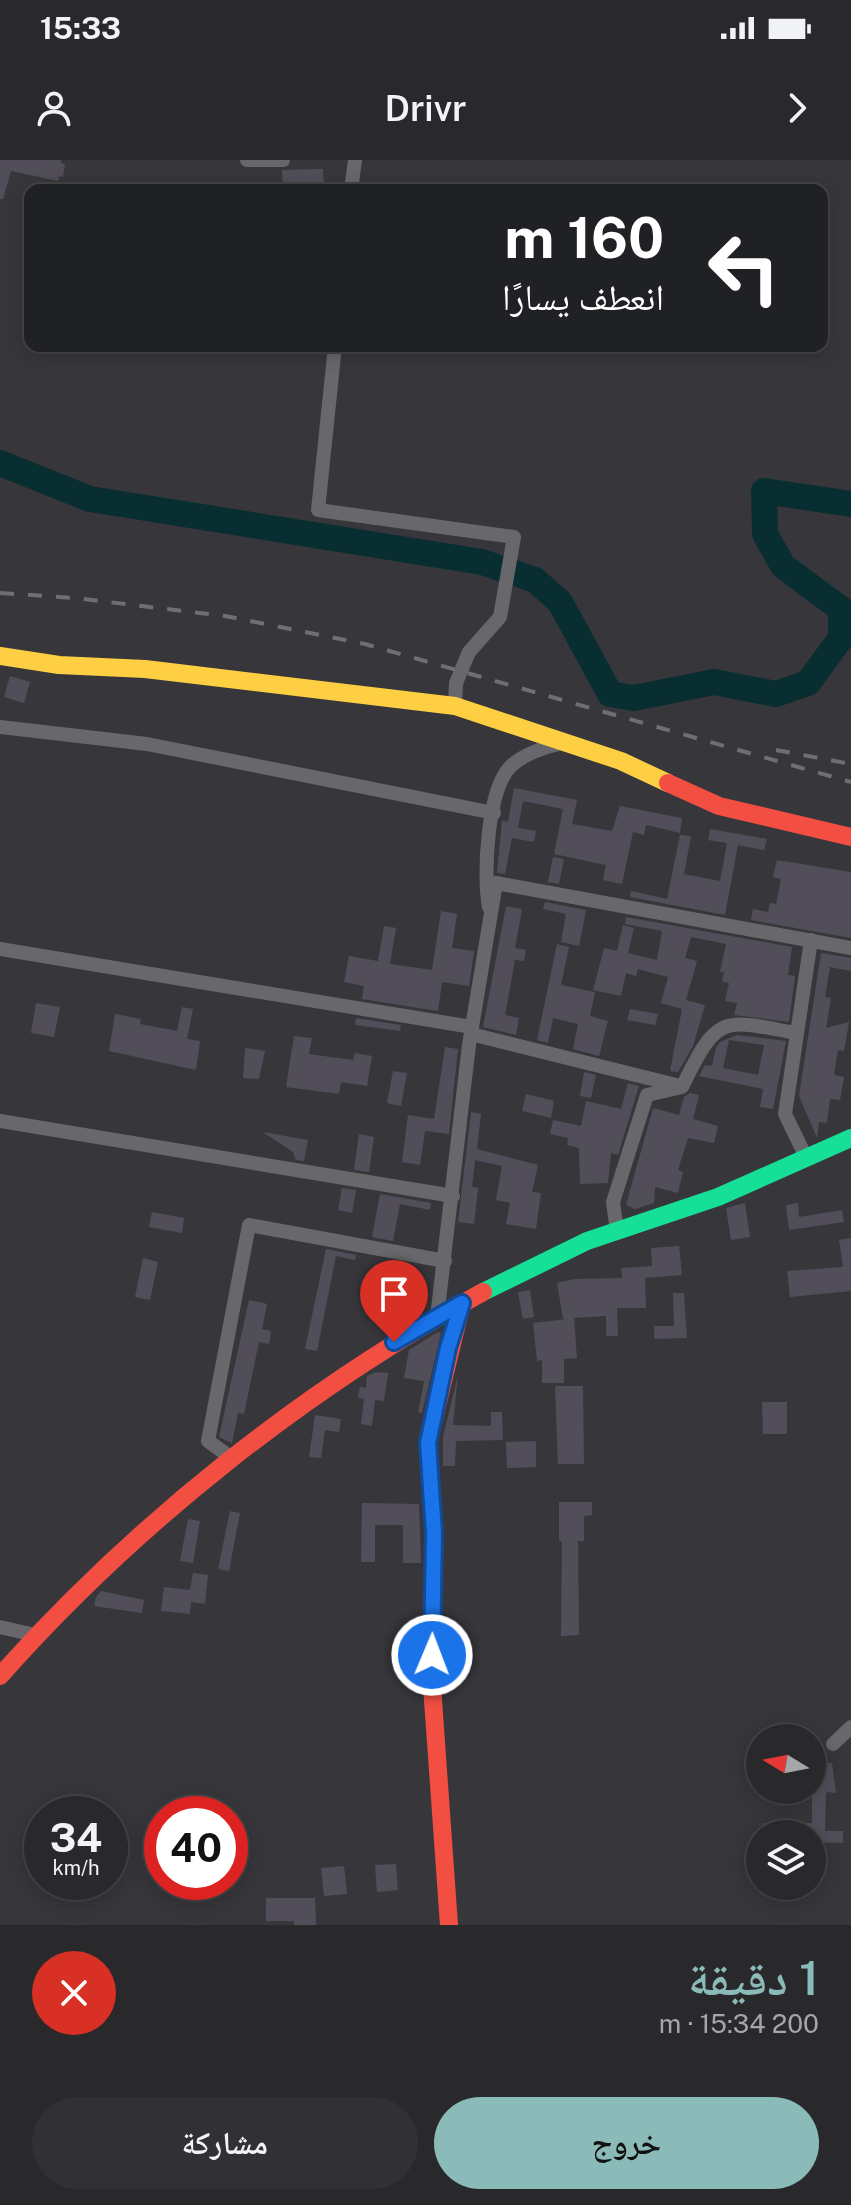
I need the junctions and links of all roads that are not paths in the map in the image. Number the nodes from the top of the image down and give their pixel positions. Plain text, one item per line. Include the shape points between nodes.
1 (247, 160) edge
2 (283, 160) edge
3 (355, 160) edge
4 (352, 184) edge
5 (334, 352) edge
6 (0, 656) edge
7 (455, 706) junction
8 (0, 727) edge
9 (566, 742) junction
10 (494, 813) junction
11 (851, 837) edge
12 (491, 915) junction
13 (811, 940) junction
14 (851, 948) edge
15 (0, 949) edge
16 (472, 1030) junction
17 (795, 1033) junction
18 (682, 1087) junction
19 (0, 1121) edge
20 (851, 1138) edge
21 (805, 1155) junction
22 (453, 1196) junction
23 (617, 1231) junction
24 (445, 1261) junction
25 (462, 1303) junction
26 (437, 1317) junction
27 (233, 1459) junction
28 (0, 1627) edge
29 (35, 1635) junction
30 (0, 1676) edge
31 (851, 1727) edge
32 (833, 1744) dead end
33 (449, 1925) edge

1 - 2 street
3 - 4 street
5 - 7 street via 318,510 514,537 500,617 469,652 456,683
6 - 7 street
7 - 9 street
8 - 10 street via 147,744
9 - 10 street via 542,747 510,767
9 - 11 street via 719,806
10 - 12 street via 485,884
12 - 13 street via 496,883
12 - 16 street
13 - 14 street
13 - 17 street
15 - 16 street
16 - 18 street
16 - 22 street
17 - 18 street via 735,1023 719,1028
17 - 21 street via 785,1114
18 - 23 street via 647,1095 613,1202
19 - 22 street
20 - 21 street
21 - 23 street via 717,1197
22 - 24 street
23 - 25 street via 571,1247
24 - 26 street
24 - 27 street via 249,1225 208,1441
25 - 26 street
25 - 33 street via 428,1443 434,1533 432,1686
26 - 27 street via 336,1380
27 - 29 street
28 - 29 street
29 - 30 street
31 - 32 street

